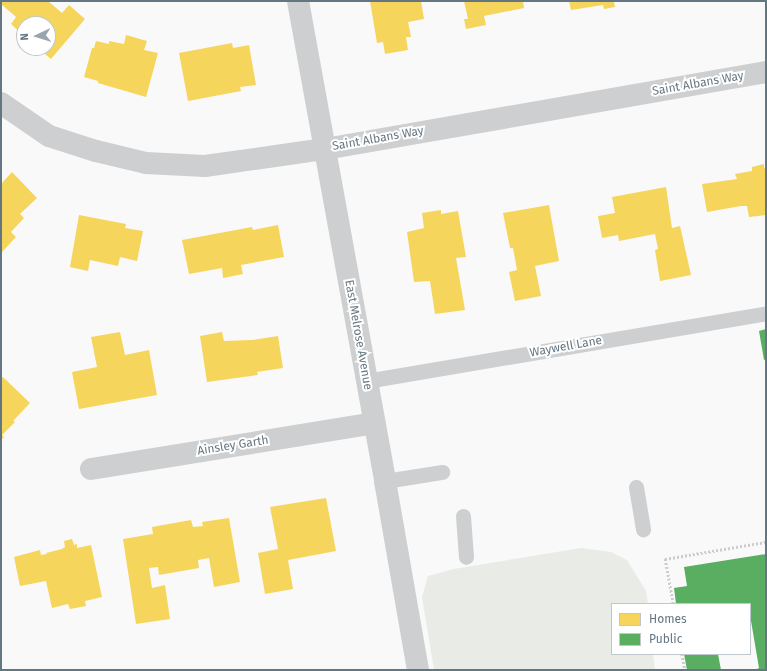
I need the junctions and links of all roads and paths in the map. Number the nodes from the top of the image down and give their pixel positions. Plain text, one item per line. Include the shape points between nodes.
1 (298, 1) edge
2 (766, 72) edge
3 (1, 103) edge
4 (325, 149) junction
5 (766, 313) edge
6 (366, 381) junction
7 (374, 423) junction
8 (91, 470) dead end
9 (442, 472) dead end
10 (385, 481) junction
11 (636, 487) dead end
12 (463, 516) dead end
13 (643, 529) dead end
14 (766, 542) edge
15 (466, 556) dead end
16 (673, 603) edge
17 (682, 655) edge
18 (418, 670) edge
19 (685, 670) edge

1 - 4 street, East Melrose Avenue
2 - 4 street, Saint Albans Way
3 - 4 street, Saint Albans Way via 49,136 146,163 205,166
4 - 6 street, East Melrose Avenue
5 - 6 lane, Waywell Lane
6 - 7 street, East Melrose Avenue
7 - 8 street, Ainsley Garth
7 - 10 street, East Melrose Avenue
9 - 10 lane
10 - 18 street, East Melrose Avenue
11 - 13 lane
12 - 15 lane
14 - 16 path via 665,559
17 - 19 path

